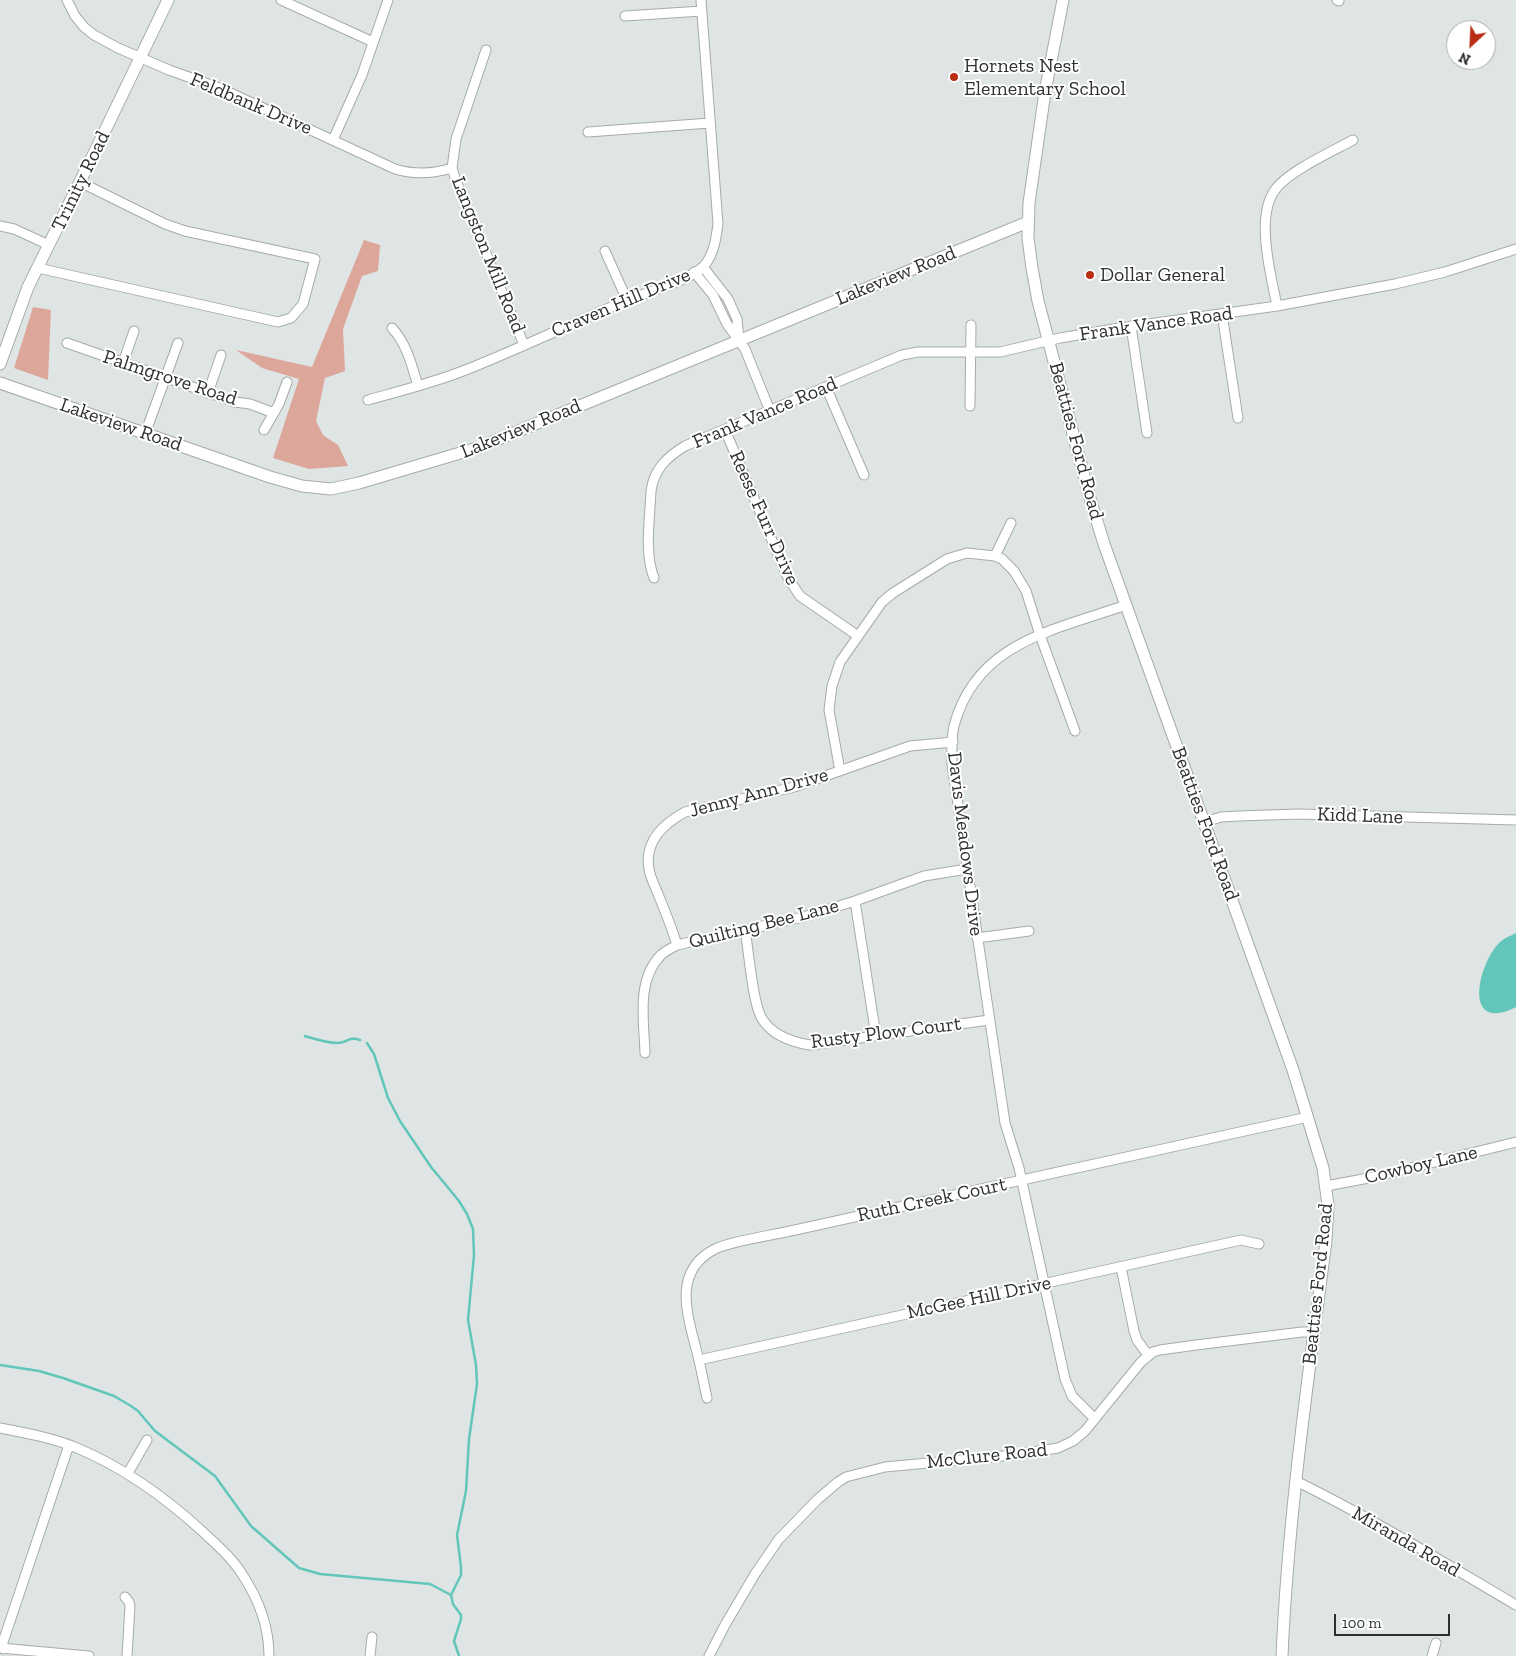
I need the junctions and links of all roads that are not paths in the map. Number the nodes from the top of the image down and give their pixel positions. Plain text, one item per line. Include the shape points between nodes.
1 (67, 0) edge
2 (168, 0) edge
3 (281, 0) edge
4 (388, 0) edge
5 (701, 0) edge
6 (1063, 0) edge
7 (702, 11) junction
8 (625, 16) dead end
9 (373, 42) junction
10 (486, 50) dead end
11 (141, 58) junction
12 (710, 123) junction
13 (588, 132) dead end
14 (333, 140) junction
15 (1353, 140) dead end
16 (452, 168) junction
17 (80, 182) junction
18 (1028, 222) junction
19 (0, 226) edge
20 (49, 245) junction
21 (1516, 249) edge
22 (606, 251) dead end
23 (703, 267) junction
24 (38, 268) junction
25 (694, 272) junction
26 (628, 300) junction
27 (1277, 306) junction
28 (1222, 314) junction
29 (971, 325) dead end
30 (1131, 326) junction
31 (392, 328) dead end
32 (134, 331) dead end
33 (740, 340) junction
34 (1049, 340) junction
35 (66, 343) dead end
36 (178, 343) dead end
37 (524, 345) junction
38 (970, 352) junction
39 (221, 355) dead end
40 (123, 363) junction
41 (0, 364) edge
42 (165, 378) junction
43 (287, 382) dead end
44 (0, 383) edge
45 (418, 386) junction
46 (826, 387) junction
47 (208, 393) junction
48 (368, 400) dead end
49 (970, 406) dead end
50 (770, 411) junction
51 (274, 413) junction
52 (1238, 418) dead end
53 (264, 430) dead end
54 (725, 430) junction
55 (1147, 432) dead end
56 (145, 434) junction
57 (864, 475) dead end
58 (1012, 523) dead end
59 (995, 556) junction
60 (654, 578) dead end
61 (1126, 605) junction
62 (1040, 635) junction
63 (858, 636) junction
64 (1076, 731) dead end
65 (953, 742) junction
66 (840, 771) junction
67 (1516, 820) edge
68 (1205, 822) junction
69 (967, 869) junction
70 (855, 901) junction
71 (745, 930) junction
72 (1029, 931) dead end
73 (977, 938) junction
74 (677, 945) junction
75 (989, 1020) junction
76 (876, 1036) junction
77 (645, 1053) dead end
78 (1308, 1117) junction
79 (1516, 1142) edge
80 (1021, 1180) junction
81 (1326, 1186) junction
82 (1259, 1244) dead end
83 (1121, 1267) junction
84 (1045, 1284) junction
85 (1314, 1332) junction
86 (1148, 1355) junction
87 (699, 1360) junction
88 (708, 1398) dead end
89 (1096, 1419) junction
90 (0, 1428) edge
91 (147, 1440) dead end
92 (69, 1445) junction
93 (128, 1473) junction
94 (1296, 1481) junction
95 (124, 1597) dead end
96 (1516, 1605) edge
97 (372, 1637) dead end
98 (1436, 1643) dead end
99 (1, 1648) edge
100 (89, 1656) edge
101 (127, 1656) edge
102 (269, 1656) edge
103 (370, 1656) edge
104 (709, 1656) edge
105 (1282, 1656) edge
106 (1432, 1656) edge

1 - 11 street, Feldbank Drive via 80,23 94,35
2 - 11 main road, Trinity Road
3 - 9 street
4 - 9 street
5 - 7 street, Craven Hill Drive
6 - 18 main road, Beatties Ford Road via 1033,167
7 - 8 street
7 - 12 street, Craven Hill Drive
9 - 14 street
10 - 16 street, Langston Mill Road via 456,139
11 - 14 street, Feldbank Drive via 222,89
11 - 17 main road, Trinity Road
12 - 13 street
12 - 23 street, Craven Hill Drive via 718,224 715,245
14 - 16 street, Feldbank Drive via 394,169 410,173 425,174
15 - 27 street via 1288,178 1275,188 1267,202 1265,232
16 - 37 street, Langston Mill Road
17 - 20 main road, Trinity Road
17 - 24 street via 184,231 315,259 302,304 291,318 278,322
18 - 33 main road, Lakeview Road
18 - 34 main road, Beatties Ford Road via 1032,268
19 - 20 street
20 - 24 main road, Trinity Road
21 - 27 street, Frank Vance Road via 1395,284
22 - 26 street
23 - 25 street, Craven Hill Drive
23 - 33 street via 728,299 737,319
24 - 41 main road, Trinity Road
25 - 26 street, Craven Hill Drive
25 - 33 street via 713,295 727,324
26 - 37 street, Craven Hill Drive
27 - 28 street, Frank Vance Road
28 - 30 street, Frank Vance Road
28 - 52 street
29 - 38 street
30 - 34 street, Frank Vance Road
30 - 55 street
31 - 45 street via 409,357
32 - 40 street
33 - 50 street
33 - 56 main road, Lakeview Road via 476,448 359,483 331,488 302,486 270,477
34 - 38 street, Frank Vance Road via 1007,351
34 - 61 main road, Beatties Ford Road via 1091,502
35 - 40 street, Palmgrove Road
36 - 42 street
37 - 45 street, Craven Hill Drive
38 - 46 street, Frank Vance Road via 902,355
38 - 49 street
39 - 47 street
40 - 42 street, Palmgrove Road
42 - 47 street, Palmgrove Road
42 - 56 street
43 - 51 street
44 - 56 main road, Lakeview Road
45 - 48 street, Craven Hill Drive
46 - 50 street, Frank Vance Road
46 - 57 street
47 - 51 street, Palmgrove Road
50 - 54 street, Frank Vance Road
51 - 53 street
54 - 60 street, Frank Vance Road via 685,446 658,469 651,491 649,562
54 - 63 street, Reese Furr Drive via 788,578 800,596
58 - 59 street
59 - 62 street via 1014,571 1026,591
59 - 63 street via 967,553 947,560 882,602
61 - 62 street, Davis Meadows Drive
61 - 68 main road, Beatties Ford Road
62 - 64 street
62 - 65 street, Davis Meadows Drive via 1005,652 987,666 966,694 954,727
63 - 66 street via 840,662 832,686 829,710
65 - 66 street, Jenny Ann Drive via 910,746
65 - 69 street, Davis Meadows Drive via 952,764
66 - 74 street, Jenny Ann Drive via 794,787 685,812 660,828 648,855 649,870
67 - 68 street, Kidd Lane via 1298,814 1221,817
68 - 78 main road, Beatties Ford Road
69 - 70 street, Quilting Bee Lane via 924,876
69 - 73 street, Davis Meadows Drive
70 - 71 street, Quilting Bee Lane
70 - 76 street
71 - 74 street, Quilting Bee Lane
71 - 76 street, Rusty Plow Court via 756,1001 762,1018 774,1032 792,1042 810,1045
72 - 73 street
73 - 75 street, Davis Meadows Drive
74 - 77 street, Quilting Bee Lane via 662,954 646,980
75 - 76 street, Rusty Plow Court
75 - 80 street, Davis Meadows Drive via 1005,1122
78 - 80 street, Ruth Creek Court
78 - 81 main road, Beatties Ford Road
79 - 81 street, Cowboy Lane
80 - 84 street, Davis Meadows Drive
80 - 87 street, Ruth Creek Court via 715,1249 694,1267 685,1292
81 - 85 main road, Beatties Ford Road via 1328,1224
82 - 83 street, McGee Hill Drive via 1241,1240
83 - 84 street, McGee Hill Drive
83 - 86 street via 1134,1331
84 - 87 street, McGee Hill Drive
84 - 89 street, Davis Meadows Drive via 1072,1396
85 - 86 street via 1196,1345
85 - 94 main road, Beatties Ford Road
86 - 89 street, McClure Road
87 - 88 street, Ruth Creek Court
89 - 104 street, McClure Road via 1073,1441 1058,1448 886,1467 854,1474 838,1482 798,1518 768,1554
90 - 92 street
91 - 93 street
92 - 93 street
92 - 99 street
93 - 102 street via 174,1505 233,1561 258,1604
94 - 96 street, Miranda Road
94 - 105 main road, Beatties Ford Road
95 - 101 street via 130,1606
97 - 103 street
98 - 106 street
99 - 100 street

